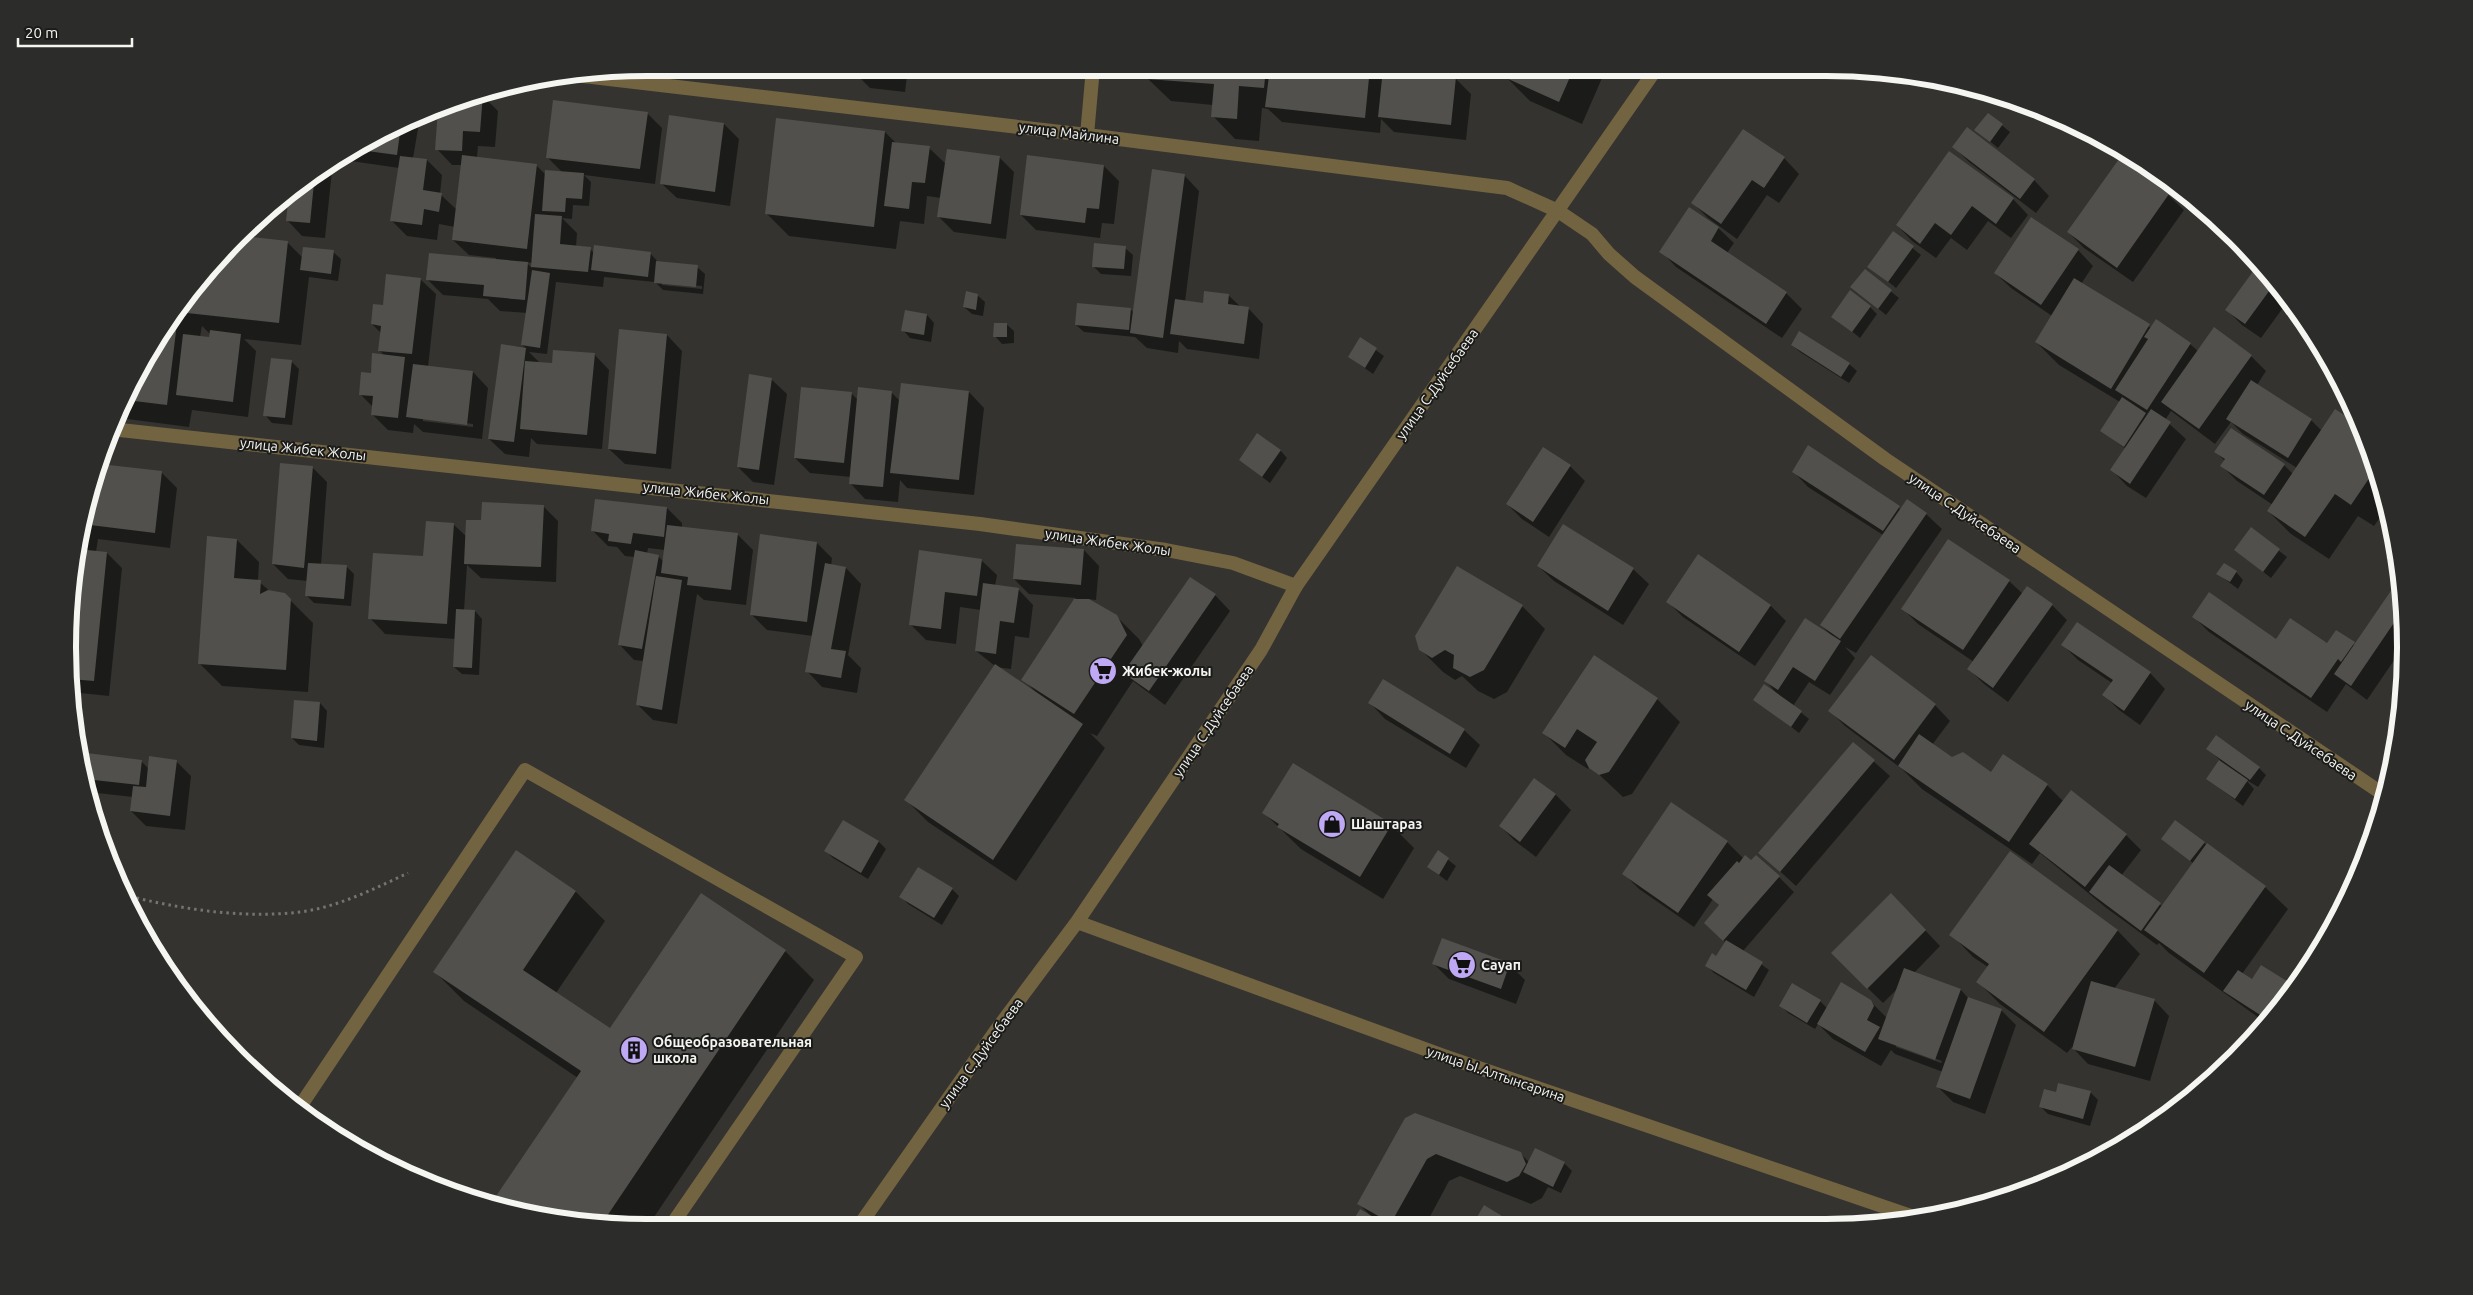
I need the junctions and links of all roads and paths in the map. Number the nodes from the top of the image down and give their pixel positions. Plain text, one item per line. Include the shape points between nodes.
1 (1092, 76) edge
2 (1651, 76) edge
3 (601, 78) edge
4 (1087, 134) junction
5 (1558, 211) junction
6 (120, 430) edge
7 (1296, 586) junction
8 (2378, 791) edge
9 (408, 873) dead end
10 (134, 897) edge
11 (1077, 922) junction
12 (303, 1103) edge
13 (1904, 1213) edge
14 (676, 1219) edge
15 (863, 1219) edge

1 - 4 street
2 - 5 street, улица С.Дуйсебаева
3 - 4 street, улица Майлина
4 - 5 street, улица Майлина via 1507,188
5 - 7 street, улица С.Дуйсебаева
5 - 8 street, улица С.Дуйсебаева via 1592,234 1635,277 1885,459
6 - 7 street, улица Жибек Жолы via 980,524 1195,555 1232,563
7 - 11 street, улица С.Дуйсебаева via 1261,650
9 - 10 path via 359,896 301,912 234,914 164,905
11 - 13 street, улица Ы.Алтынсарина via 1444,1056
11 - 15 street, улица С.Дуйсебаева
12 - 14 street via 525,770 856,957

